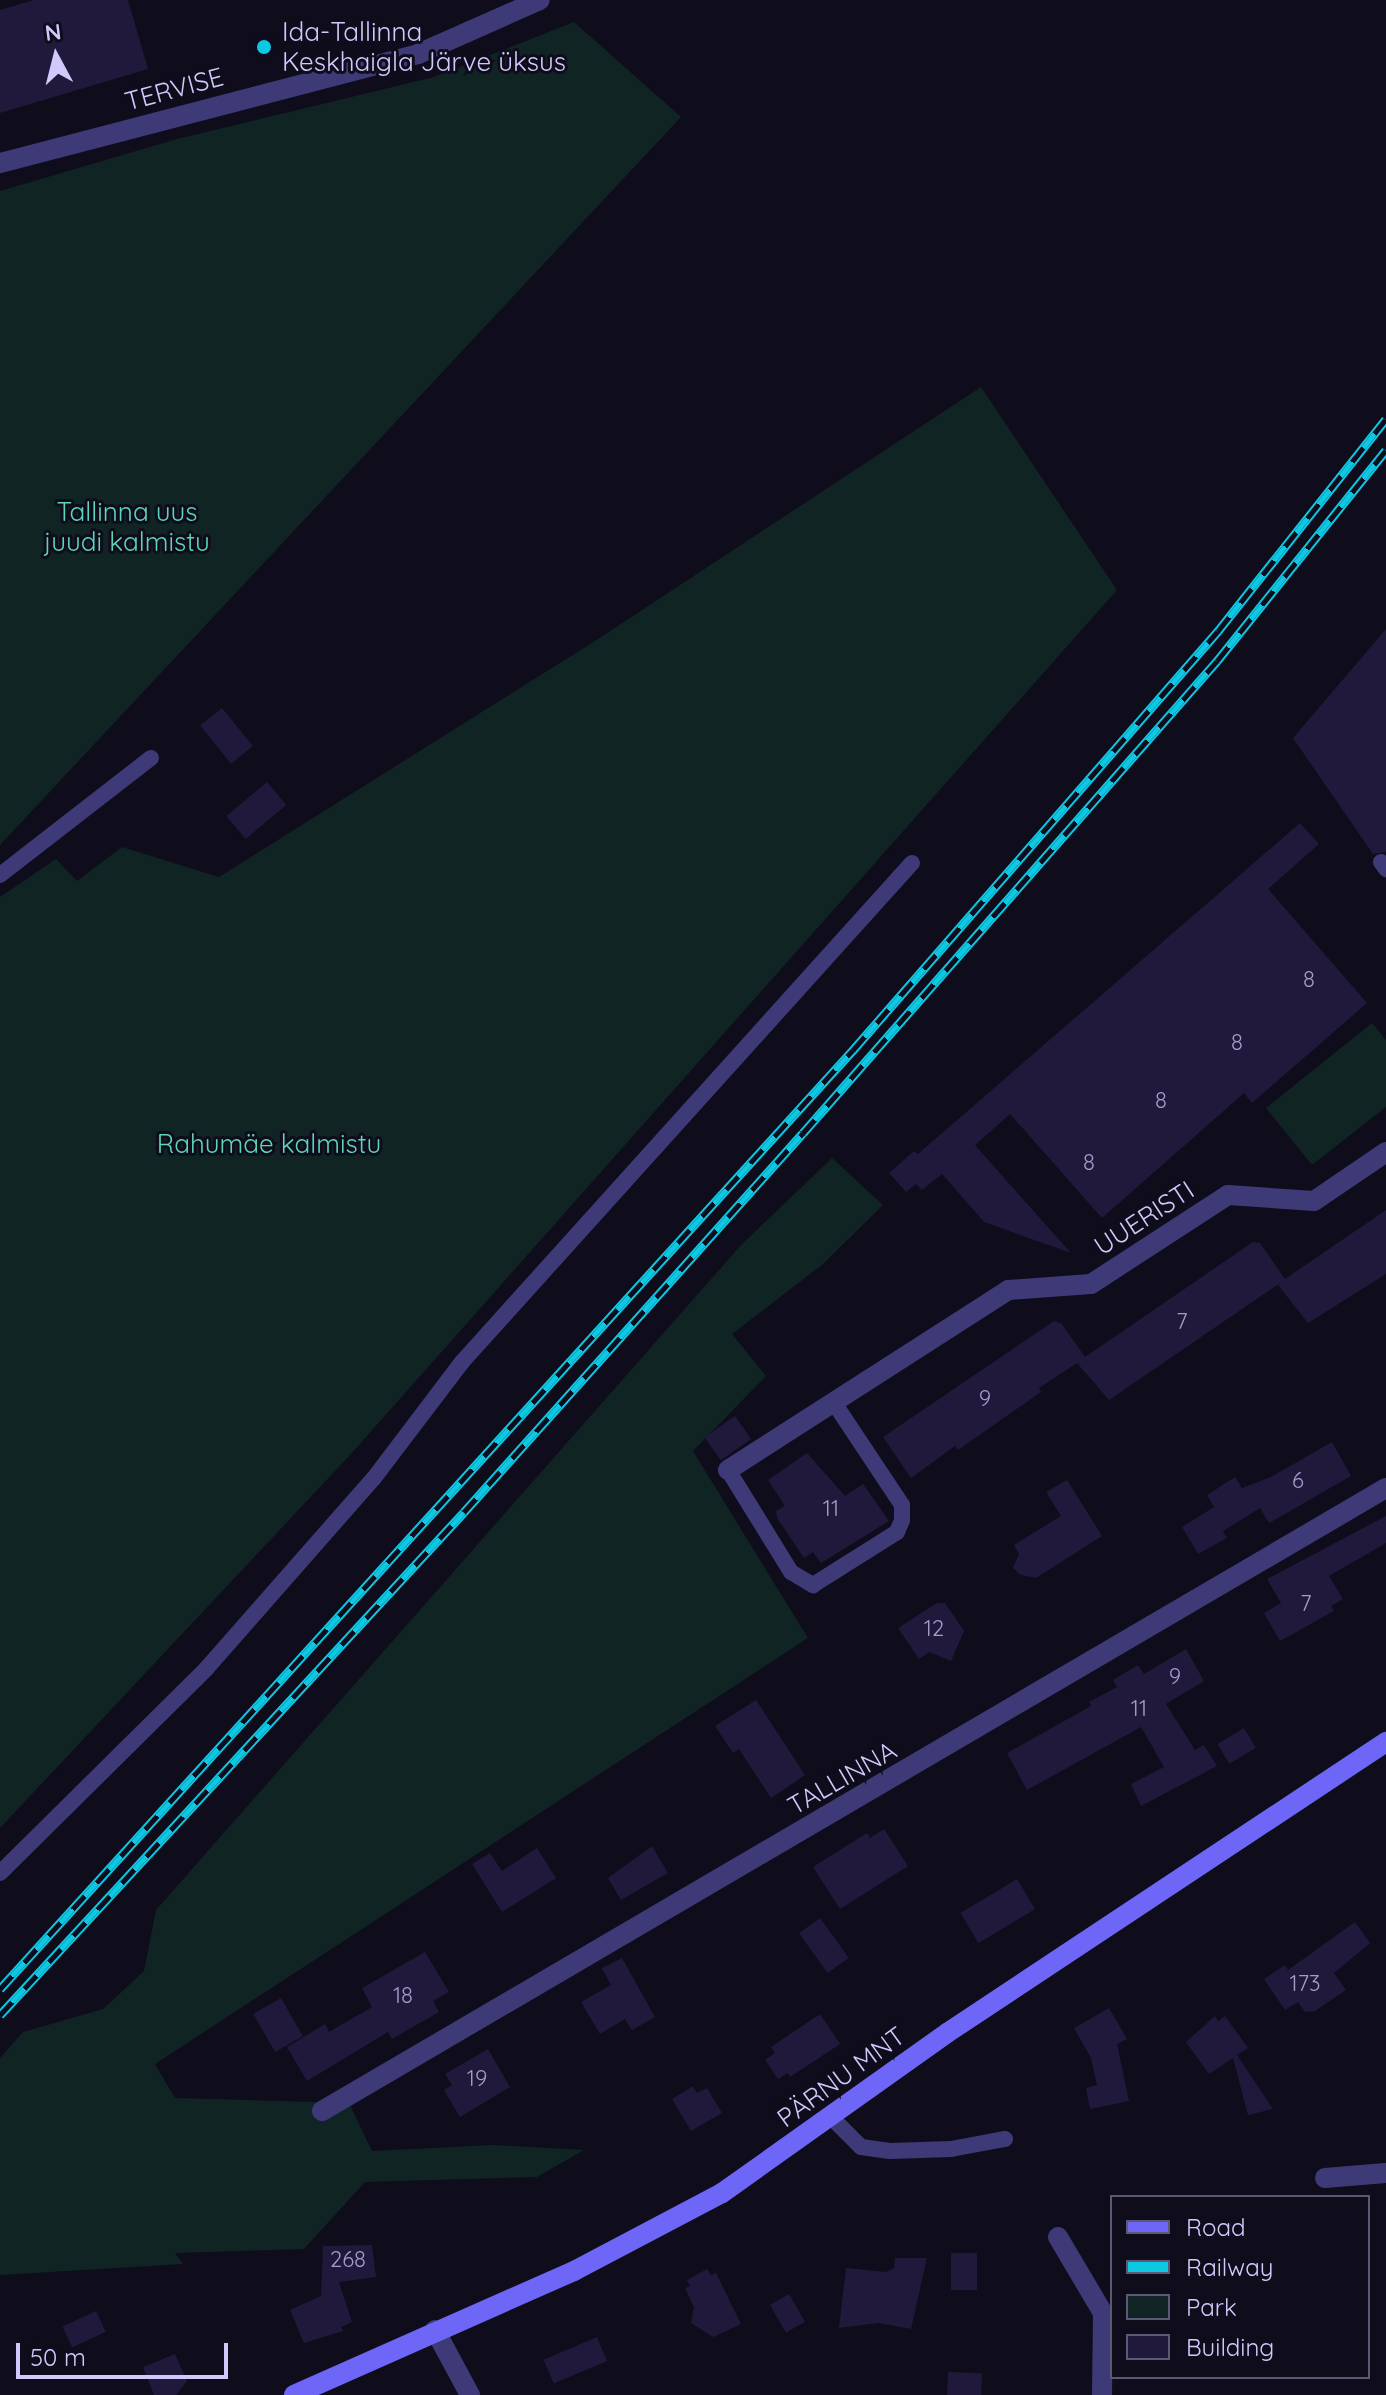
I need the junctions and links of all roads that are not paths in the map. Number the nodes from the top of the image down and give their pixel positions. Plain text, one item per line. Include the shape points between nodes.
1 (540, 0) edge
2 (0, 163) edge
3 (151, 758) dead end
4 (912, 863) dead end
5 (0, 875) edge
6 (1386, 1152) edge
7 (835, 1404) junction
8 (728, 1470) joint
9 (1386, 1488) edge
10 (1386, 1742) edge
11 (0, 1873) edge
12 (322, 2111) dead end
13 (830, 2116) junction
14 (1005, 2139) dead end
15 (1386, 2173) edge
16 (1325, 2178) dead end
17 (1058, 2237) dead end
18 (435, 2330) junction
19 (294, 2395) edge
20 (470, 2395) edge
21 (1102, 2395) edge

1 - 2 street, TERVISE via 418,54
3 - 5 lane
4 - 11 lane via 462,1362 374,1478 206,1669
6 - 7 street, UUERISTI via 1314,1201 1228,1195 1091,1284 1008,1290
7 - 8 street, UUERISTI
7 - 8 lane via 902,1505 902,1520 897,1532 813,1585 791,1572
9 - 12 street, TALLINNA
10 - 13 main road, PÄRNU MNT
13 - 14 lane via 861,2147 890,2151 951,2149
13 - 18 main road, PÄRNU MNT via 722,2193 574,2271
15 - 16 street
17 - 21 street via 1103,2313
18 - 19 main road, PÄRNU MNT
18 - 20 street

